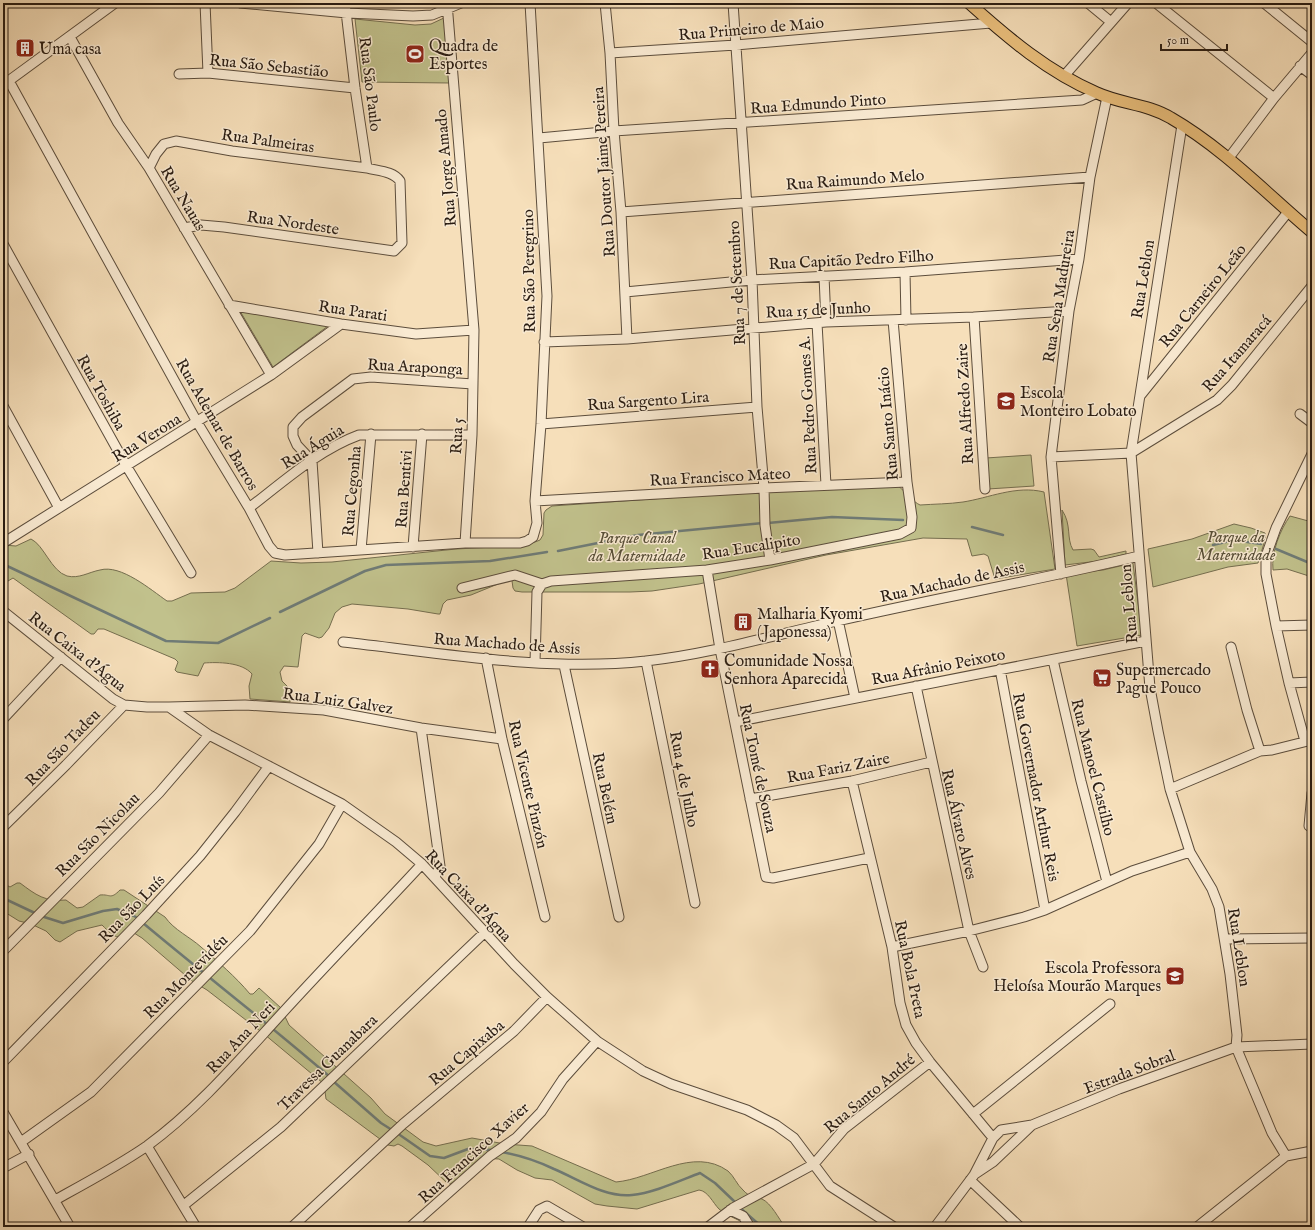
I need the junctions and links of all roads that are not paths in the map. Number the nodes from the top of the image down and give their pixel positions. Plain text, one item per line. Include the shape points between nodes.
1 (116, 3) edge
2 (205, 3) edge
3 (240, 3) edge
4 (345, 3) edge
5 (461, 3) edge
6 (530, 3) edge
7 (605, 3) edge
8 (733, 3) edge
9 (969, 3) edge
10 (1088, 3) edge
11 (1128, 3) edge
12 (1156, 3) edge
13 (1264, 3) edge
14 (447, 6) edge
15 (347, 13) junction
16 (991, 22) junction
17 (1111, 22) junction
18 (70, 37) junction
19 (1312, 42) edge
20 (736, 45) junction
21 (610, 53) junction
22 (1312, 53) edge
23 (1300, 66) junction
24 (208, 73) junction
25 (179, 74) dead end
26 (1312, 75) edge
27 (1064, 76) junction
28 (6, 83) edge
29 (355, 88) junction
30 (1102, 95) junction
31 (1274, 98) junction
32 (740, 123) junction
33 (1182, 125) junction
34 (614, 131) junction
35 (539, 138) junction
36 (1228, 159) junction
37 (149, 168) junction
38 (367, 168) junction
39 (1090, 177) junction
40 (746, 202) junction
41 (621, 212) junction
42 (1288, 212) junction
43 (184, 228) junction
44 (1312, 232) edge
45 (3, 244) edge
46 (398, 249) joint
47 (1080, 258) junction
48 (905, 272) junction
49 (824, 276) junction
50 (752, 280) junction
51 (1312, 286) edge
52 (625, 292) junction
53 (229, 305) junction
54 (1069, 312) junction
55 (974, 317) junction
56 (893, 320) junction
57 (906, 320) junction
58 (822, 322) junction
59 (341, 324) junction
60 (754, 328) junction
61 (474, 330) junction
62 (627, 339) junction
63 (544, 342) junction
64 (271, 375) junction
65 (473, 384) junction
66 (1138, 397) junction
67 (3, 406) edge
68 (757, 407) junction
69 (1300, 414) dead end
70 (6, 420) edge
71 (198, 422) junction
72 (1312, 423) edge
73 (541, 424) junction
74 (371, 434) junction
75 (422, 434) junction
76 (472, 435) junction
77 (1131, 453) junction
78 (1312, 454) edge
79 (1051, 457) junction
80 (312, 461) junction
81 (127, 466) junction
82 (907, 482) junction
83 (826, 485) junction
84 (764, 488) junction
85 (984, 489) dead end
86 (535, 501) junction
87 (58, 508) junction
88 (249, 508) junction
89 (912, 525) joint
90 (533, 537) joint
91 (3, 543) edge
92 (465, 543) junction
93 (413, 546) junction
94 (361, 550) junction
95 (318, 553) junction
96 (1139, 556) junction
97 (770, 560) junction
98 (707, 570) junction
99 (191, 573) dead end
100 (1061, 574) junction
101 (542, 584) junction
102 (462, 588) dead end
103 (3, 611) edge
104 (838, 620) junction
105 (1312, 625) edge
106 (1276, 626) junction
107 (1146, 641) junction
108 (343, 642) dead end
109 (1232, 647) dead end
110 (720, 649) junction
111 (61, 657) junction
112 (486, 658) junction
113 (1053, 660) junction
114 (646, 661) junction
115 (535, 662) junction
116 (564, 665) junction
117 (1000, 669) junction
118 (1312, 682) edge
119 (1289, 683) junction
120 (916, 686) junction
121 (854, 698) junction
122 (124, 705) junction
123 (169, 707) junction
124 (3, 719) edge
125 (735, 722) junction
126 (421, 728) junction
127 (209, 735) junction
128 (502, 739) junction
129 (1309, 740) edge
130 (1260, 751) junction
131 (931, 762) junction
132 (269, 766) junction
133 (852, 781) junction
134 (1170, 789) junction
135 (1312, 793) edge
136 (750, 799) junction
137 (342, 804) junction
138 (1309, 826) dead end
139 (3, 827) edge
140 (1190, 852) junction
141 (869, 858) junction
142 (422, 864) junction
143 (435, 877) junction
144 (1107, 882) junction
145 (695, 903) dead end
146 (1045, 910) junction
147 (545, 917) dead end
148 (619, 917) dead end
149 (969, 931) junction
150 (484, 932) junction
151 (1312, 938) edge
152 (1226, 939) junction
153 (892, 947) junction
154 (3, 951) edge
155 (983, 967) dead end
156 (547, 997) junction
157 (1110, 1004) dead end
158 (597, 1040) junction
159 (1312, 1044) edge
160 (1236, 1047) junction
161 (3, 1062) edge
162 (930, 1062) junction
163 (3, 1112) edge
164 (973, 1114) junction
165 (1032, 1125) junction
166 (1007, 1129) junction
167 (993, 1138) junction
168 (1015, 1141) junction
169 (21, 1142) junction
170 (147, 1146) junction
171 (1312, 1151) edge
172 (985, 1152) junction
173 (29, 1154) junction
174 (1286, 1156) junction
175 (993, 1162) junction
176 (814, 1164) junction
177 (3, 1168) edge
178 (972, 1178) junction
179 (55, 1200) junction
180 (184, 1205) junction
181 (731, 1209) junction
182 (70, 1227) edge
183 (196, 1227) edge
184 (292, 1227) edge
185 (410, 1227) edge
186 (528, 1227) edge
187 (583, 1227) edge
188 (708, 1227) edge
189 (750, 1227) edge
190 (894, 1227) edge
191 (935, 1227) edge
192 (1020, 1227) edge
193 (1197, 1227) edge

1 - 18 street
2 - 24 street
3 - 15 street
4 - 15 street, Rua São Paulo
5 - 14 street
6 - 35 street, Rua São Peregrino
7 - 21 street, Rua Doutor Jaime Pereira
8 - 20 street, Rua 7 de Setembro
9 - 16 main road
10 - 17 street
11 - 17 street
12 - 31 street
13 - 19 street
14 - 15 street via 432,15
14 - 61 street, Rua Jorge Amado
15 - 29 street, Rua São Paulo
16 - 20 street, Rua Primeiro de Maio
16 - 27 main road via 1030,54
17 - 27 street
18 - 28 street
18 - 37 street, Rua Nauas via 118,123
20 - 21 street, Rua Primeiro de Maio
20 - 32 street, Rua 7 de Setembro
21 - 34 street, Rua Doutor Jaime Pereira
22 - 23 street
23 - 26 street
23 - 31 street
24 - 25 street, Rua São Sebastião
24 - 29 street, Rua São Sebastião
27 - 30 main road
28 - 71 street, Rua Ademar de Barros
29 - 38 street, Rua São Paulo
30 - 32 street, Rua Edmundo Pinto via 1082,100
30 - 33 main road via 1142,105
30 - 39 street, Rua Sena Madureira
31 - 36 street
32 - 34 street, Rua Edmundo Pinto
32 - 40 street, Rua 7 de Setembro
33 - 36 main road
33 - 66 street, Rua Leblon
34 - 35 street, Rua Edmundo Pinto
34 - 41 street, Rua Doutor Jaime Pereira
35 - 63 street, Rua São Peregrino via 547,296
36 - 42 main road
37 - 38 street, Rua Palmeiras via 164,144 176,141 232,151
37 - 43 street, Rua Nauas
38 - 46 street, Rua Palmeiras via 397,176 400,180 402,243
39 - 40 street, Rua Raimundo Melo
39 - 47 street, Rua Sena Madureira
40 - 41 street, Rua Raimundo Melo
40 - 50 street, Rua 7 de Setembro
41 - 52 street, Rua Doutor Jaime Pereira
42 - 44 main road
42 - 66 street, Rua Carneiro Leão
43 - 46 street, Rua Nordeste via 201,225 224,227 394,251
43 - 53 street, Rua Nauas
45 - 81 street, Rua Toshiba
47 - 48 street, Rua Capitão Pedro Filho
47 - 54 street, Rua Sena Madureira
48 - 49 street, Rua Capitão Pedro Filho
48 - 57 street
49 - 50 street, Rua Capitão Pedro Filho
49 - 58 street, Rua Pedro Gomes A.
50 - 52 street, Rua Capitão Pedro Filho
50 - 60 street, Rua 7 de Setembro
51 - 77 street, Rua Itamaracá via 1217,400
52 - 62 street, Rua Doutor Jaime Pereira
53 - 59 street, Rua Parati
53 - 64 street, Rua Nauas
54 - 55 street, Rua 15 de Junho
54 - 79 street, Rua Sena Madureira
55 - 57 street, Rua 15 de Junho
55 - 85 street, Rua Alfredo Zaire
56 - 57 street, Rua 15 de Junho
56 - 58 street, Rua 15 de Junho
56 - 82 street, Rua Santo Inácio
58 - 60 street, Rua 15 de Junho
58 - 83 street, Rua Pedro Gomes A.
59 - 61 street, Rua Parati via 416,334
59 - 64 street, Rua Verona
60 - 62 street, Rua 15 de Junho
60 - 68 street, Rua 7 de Setembro
61 - 65 street, Rua 5
62 - 63 street, Rua 15 de Junho
63 - 73 street, Rua São Peregrino
64 - 71 street, Rua Verona
65 - 76 street, Rua 5
65 - 80 street, Rua Araponga via 370,377 353,379 302,417 293,427 297,445
66 - 77 street, Rua Leblon
67 - 70 street
68 - 73 street, Rua Sargento Lira
68 - 84 street, Rua 7 de Setembro
69 - 72 street
70 - 87 street
71 - 81 street, Rua Verona
71 - 88 street, Rua Ademar de Barros
73 - 86 street, Rua São Peregrino
74 - 75 street, Rua Águia
74 - 80 street, Rua Águia via 349,439
74 - 94 street, Rua Cegonha
75 - 76 street, Rua Águia
75 - 93 street, Rua Bentivi
76 - 92 street, Rua 5
77 - 79 street
77 - 96 street, Rua Leblon
78 - 106 street via 1276,528 1266,556 1266,574
79 - 100 street, Rua Sena Madureira
80 - 88 street, Rua Águia
80 - 95 street
81 - 87 street, Rua Verona
81 - 99 street, Rua Toshiba
82 - 83 street, Rua Francisco Mateo
82 - 89 street, Rua Santo Inácio
83 - 84 street, Rua Francisco Mateo
84 - 86 street, Rua Francisco Mateo
84 - 97 street, Rua 7 de Setembro via 765,525
86 - 90 street, Rua São Peregrino via 537,523
87 - 91 street, Rua Verona
88 - 95 street, Rua Ademar de Barros via 275,553
89 - 97 street, Rua Eucalipito via 900,534
90 - 92 street, Rua Ademar de Barros via 520,543
92 - 93 street, Rua Ademar de Barros
93 - 94 street, Rua Ademar de Barros
94 - 95 street, Rua Ademar de Barros
96 - 100 street, Rua Machado de Assis
96 - 107 street, Rua Leblon
97 - 98 street, Rua Eucalipito
98 - 101 street, Rua Eucalipito via 551,581
98 - 110 street, Rua Tomé de Souza
100 - 104 street, Rua Machado de Assis
101 - 102 street via 515,575
101 - 115 street via 537,592
103 - 111 street, Rua Caixa d'Água
104 - 110 street, Rua Machado de Assis
104 - 121 street
105 - 106 street
106 - 119 street
107 - 113 street, Rua Afrânio Peixoto
107 - 134 street, Rua Leblon via 1150,688
108 - 112 street, Rua Machado de Assis
109 - 130 street
110 - 114 street, Rua Machado de Assis
110 - 125 street, Rua Tomé de Souza
111 - 122 street, Rua Caixa d'Água via 112,699
111 - 124 street
112 - 115 street, Rua Machado de Assis
112 - 128 street, Rua Vicente Pinzón
113 - 117 street, Rua Afrânio Peixoto
113 - 144 street, Rua Manoel Castilho
114 - 116 street, Rua Machado de Assis
114 - 145 street, Rua 4 de Julho
115 - 116 street, Rua Machado de Assis
116 - 148 street, Rua Belém
117 - 120 street, Rua Afrânio Peixoto
117 - 146 street, Rua Governador Arthur Reis
118 - 119 street
119 - 129 street
120 - 121 street, Rua Afrânio Peixoto
120 - 131 street, Rua Álvaro Alves
121 - 125 street, Rua Afrânio Peixoto
122 - 123 street, Rua Caixa d'Água
122 - 139 street, Rua São Tadeu
123 - 126 street, Rua Luiz Galvez via 245,706 316,710
123 - 127 street, Rua Caixa d'Água
125 - 136 street, Rua Tomé de Souza
126 - 128 street, Rua Luiz Galvez
126 - 143 street via 440,866
127 - 132 street, Rua Caixa d'Água
127 - 154 street, Rua São Nicolau via 159,793
128 - 147 street, Rua Vicente Pinzón
129 - 130 street
130 - 134 street
131 - 133 street, Rua Fariz Zaire
131 - 149 street, Rua Álvaro Alves
132 - 137 street, Rua Caixa d'Água
132 - 161 street, Rua São Luís via 200,856
133 - 136 street, Rua Fariz Zaire
133 - 141 street, Rua Bola Preta
134 - 140 street, Rua Leblon
135 - 138 street
136 - 141 street, Rua Tomé de Souza via 766,877 773,878
137 - 142 street, Rua Caixa d'Água
137 - 169 street, Rua Montevidéu via 319,844 276,900 213,971 91,1092
140 - 144 street
140 - 152 street, Rua Leblon via 1212,889
141 - 153 street, Rua Bola Preta
142 - 143 street, Rua Caixa d'Água
142 - 170 street, Rua Ana Neri via 274,1022 242,1060
143 - 150 street, Rua Caixa d'Água
144 - 146 street
146 - 149 street
149 - 153 street
149 - 155 street, Rua Álvaro Alves
150 - 156 street, Rua Caixa d'Água
150 - 180 street, Travessa Guanabara via 281,1127
151 - 152 street
152 - 160 street, Rua Leblon via 1237,1035
153 - 162 street, Rua Bola Preta via 900,1003 906,1025
156 - 158 street, Rua Caixa d'Água
156 - 184 street, Rua Capixaba via 514,1031 400,1126
157 - 164 street
158 - 176 street, Rua Caixa d'Água via 643,1071 671,1084 747,1110 776,1125 794,1138
158 - 185 street, Rua Francisco Xavier via 563,1078 541,1112 512,1141 492,1155
159 - 160 street, Estrada Sobral
160 - 165 street, Estrada Sobral via 1133,1084
160 - 174 street, Rua Leblon via 1269,1126
162 - 164 street, Rua Bola Preta
162 - 176 street, Rua Santo André via 844,1129
163 - 169 street
164 - 167 street, Rua Bola Preta
165 - 166 street, Estrada Sobral
165 - 168 street, Estrada Sobral
166 - 167 street, Estrada Sobral via 1000,1130
166 - 168 street
167 - 172 street, Estrada Sobral
168 - 175 street, Estrada Sobral
169 - 173 street
170 - 179 street, Rua Ana Neri
170 - 180 street
171 - 174 street
172 - 175 street
172 - 178 street, Estrada Sobral
173 - 177 street
173 - 179 street
174 - 193 street
175 - 178 street, Estrada Sobral
176 - 181 street, Rua Santo André
176 - 190 street, Rua Caixa d'Água via 830,1186
178 - 191 street, Estrada Sobral
178 - 192 street
179 - 182 street
180 - 183 street
181 - 188 street, Rua Santo André
181 - 189 street via 743,1216
186 - 187 street via 539,1210 547,1206

